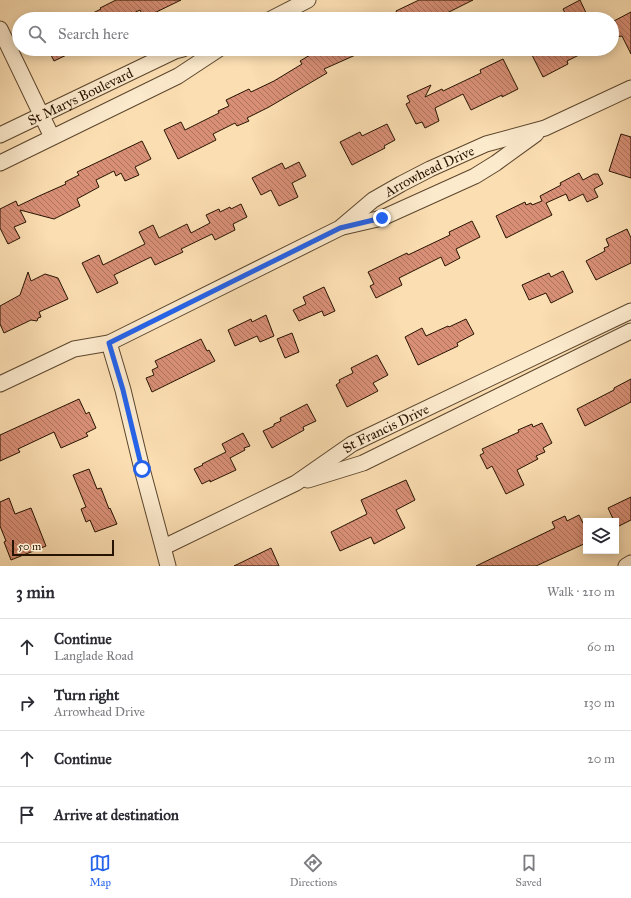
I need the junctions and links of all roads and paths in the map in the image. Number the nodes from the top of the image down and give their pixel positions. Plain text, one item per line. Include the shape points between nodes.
1 (308, 0) edge
2 (285, 12) edge
3 (0, 29) edge
4 (12, 54) edge
5 (13, 56) edge
6 (165, 56) edge
7 (208, 56) edge
8 (630, 89) edge
9 (42, 115) junction
10 (545, 128) junction
11 (0, 135) edge
12 (52, 138) junction
13 (0, 163) edge
14 (340, 228) junction
15 (631, 311) edge
16 (631, 331) edge
17 (109, 343) junction
18 (0, 384) edge
19 (296, 483) junction
20 (164, 547) junction
21 (631, 563) edge
22 (168, 566) edge
23 (626, 566) edge

1 - 2 street
3 - 4 street
5 - 9 street
6 - 9 street, St Marys Boulevard
7 - 12 street via 178,76
8 - 10 street, Arrowhead Drive
9 - 11 street, St Marys Boulevard
9 - 12 street
10 - 14 street via 475,176 382,218
10 - 14 street, Arrowhead Drive via 486,144 424,172 373,200
12 - 13 street
14 - 17 street, Arrowhead Drive
15 - 19 street, St Francis Drive via 352,444
16 - 19 street via 363,463
17 - 18 street, Arrowhead Drive via 74,349
17 - 20 street
19 - 20 street, St Francis Drive
20 - 22 street
21 - 23 street

